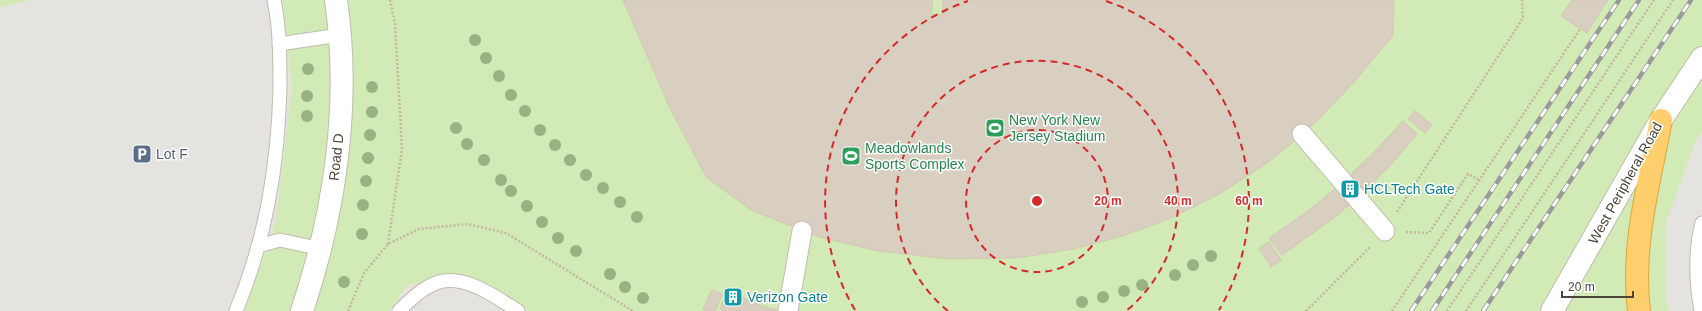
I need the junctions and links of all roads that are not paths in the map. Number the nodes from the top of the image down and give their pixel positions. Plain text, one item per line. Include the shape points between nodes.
1 (274, 0) edge
2 (336, 0) edge
3 (340, 35) junction
4 (279, 44) junction
5 (1702, 58) edge
6 (1661, 120) junction
7 (1302, 134) dead end
8 (1702, 223) edge
9 (802, 231) dead end
10 (1385, 231) road end
11 (258, 246) junction
12 (321, 249) junction
13 (236, 311) edge
14 (302, 311) edge
15 (400, 311) edge
16 (518, 311) edge
17 (788, 311) edge
18 (1552, 311) edge
19 (1639, 311) edge
20 (1701, 311) edge

1 - 4 lane
2 - 3 street, Road D
3 - 4 lane
3 - 12 street, Road D via 338,152
4 - 11 lane via 277,149 273,181
5 - 6 street, West Peripheral Road
6 - 18 street, West Peripheral Road
6 - 19 highway via 1638,245 1636,278
7 - 10 street
8 - 20 lane via 1698,239 1698,294
9 - 17 street
11 - 12 lane via 280,240
11 - 13 lane
12 - 14 street, Road D
15 - 16 lane via 414,296 439,282 459,281 484,291

